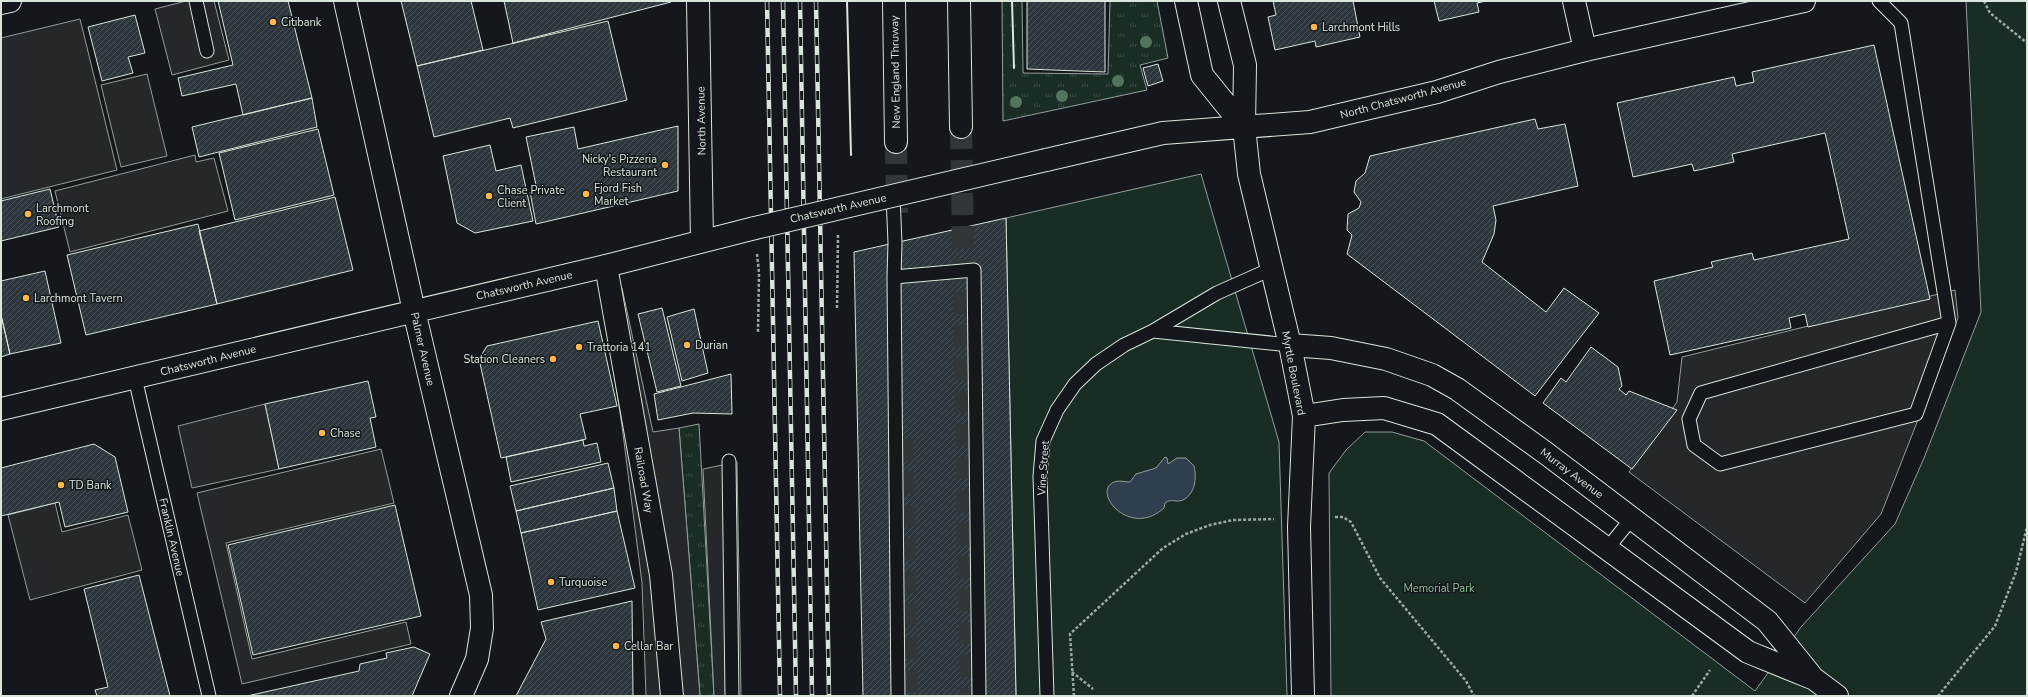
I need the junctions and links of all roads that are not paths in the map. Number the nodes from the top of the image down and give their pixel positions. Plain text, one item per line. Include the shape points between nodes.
1 (10, 1) edge
2 (196, 1) edge
3 (345, 1) edge
4 (698, 1) edge
5 (894, 1) edge
6 (959, 1) edge
7 (1186, 1) edge
8 (1229, 1) edge
9 (1574, 1) edge
10 (1804, 1) edge
11 (1879, 1) edge
12 (1, 3) edge
13 (1585, 50) junction
14 (207, 52) dead end
15 (961, 127) tunnel mouth
16 (1244, 127) junction
17 (896, 142) tunnel mouth
18 (1046, 160) joint
19 (893, 196) junction
20 (702, 241) junction
21 (606, 266) junction
22 (1271, 269) junction
23 (894, 277) junction
24 (414, 311) junction
25 (1949, 323) junction
26 (1153, 331) junction
27 (1290, 345) junction
28 (135, 378) junction
29 (1, 409) edge
30 (1304, 416) junction
31 (729, 461) dead end
32 (1632, 518) junction
33 (1607, 549) junction
34 (1813, 678) junction
35 (209, 696) edge
36 (461, 696) edge
37 (672, 696) edge
38 (732, 696) edge
39 (898, 696) edge
40 (979, 696) edge
41 (1047, 696) edge
42 (1303, 696) edge
43 (1837, 696) edge

1 - 12 main road
2 - 14 lane
3 - 24 main road, Palmer Avenue
4 - 20 main road, North Avenue
5 - 17 main road, New England Thruway
6 - 15 main road
7 - 16 main road via 1202,75
8 - 16 main road, Myrtle Boulevard via 1245,65
9 - 13 main road
10 - 13 main road, North Chatsworth Avenue
11 - 25 lane via 1901,23
13 - 16 main road, North Chatsworth Avenue via 1499,72 1437,92 1310,122
16 - 18 main road, North Chatsworth Avenue via 1163,132
16 - 22 main road, Myrtle Boulevard via 1249,174
18 - 19 main road, Chatsworth Avenue, bridge
19 - 20 main road, Chatsworth Avenue, bridge
19 - 23 lane
20 - 21 main road, Chatsworth Avenue
21 - 24 main road, Chatsworth Avenue
21 - 37 main road, Railroad Way via 661,575
22 - 26 lane, Vine Street via 1217,293
22 - 27 main road, Myrtle Boulevard
23 - 39 lane
23 - 40 lane via 974,270
24 - 28 main road, Chatsworth Avenue
24 - 36 main road, Palmer Avenue via 481,595 482,628 477,659
25 - 25 lane via 1701,393 1690,419 1694,445 1720,464 1916,414
26 - 27 lane
26 - 41 lane, Vine Street via 1107,356 1075,384 1057,410 1043,441 1040,476
27 - 30 main road, Myrtle Boulevard
27 - 32 main road, Murray Avenue via 1332,348 1386,359 1432,375 1457,390
28 - 29 main road, Chatsworth Avenue
28 - 35 lane, Franklin Avenue
30 - 33 main road, Murray Avenue via 1343,410 1384,408 1437,424
30 - 42 main road, Myrtle Boulevard via 1299,527
31 - 38 lane
32 - 33 lane
32 - 34 main road, Murray Avenue via 1767,621
33 - 34 main road, Murray Avenue via 1748,652
34 - 43 main road, Murray Avenue

